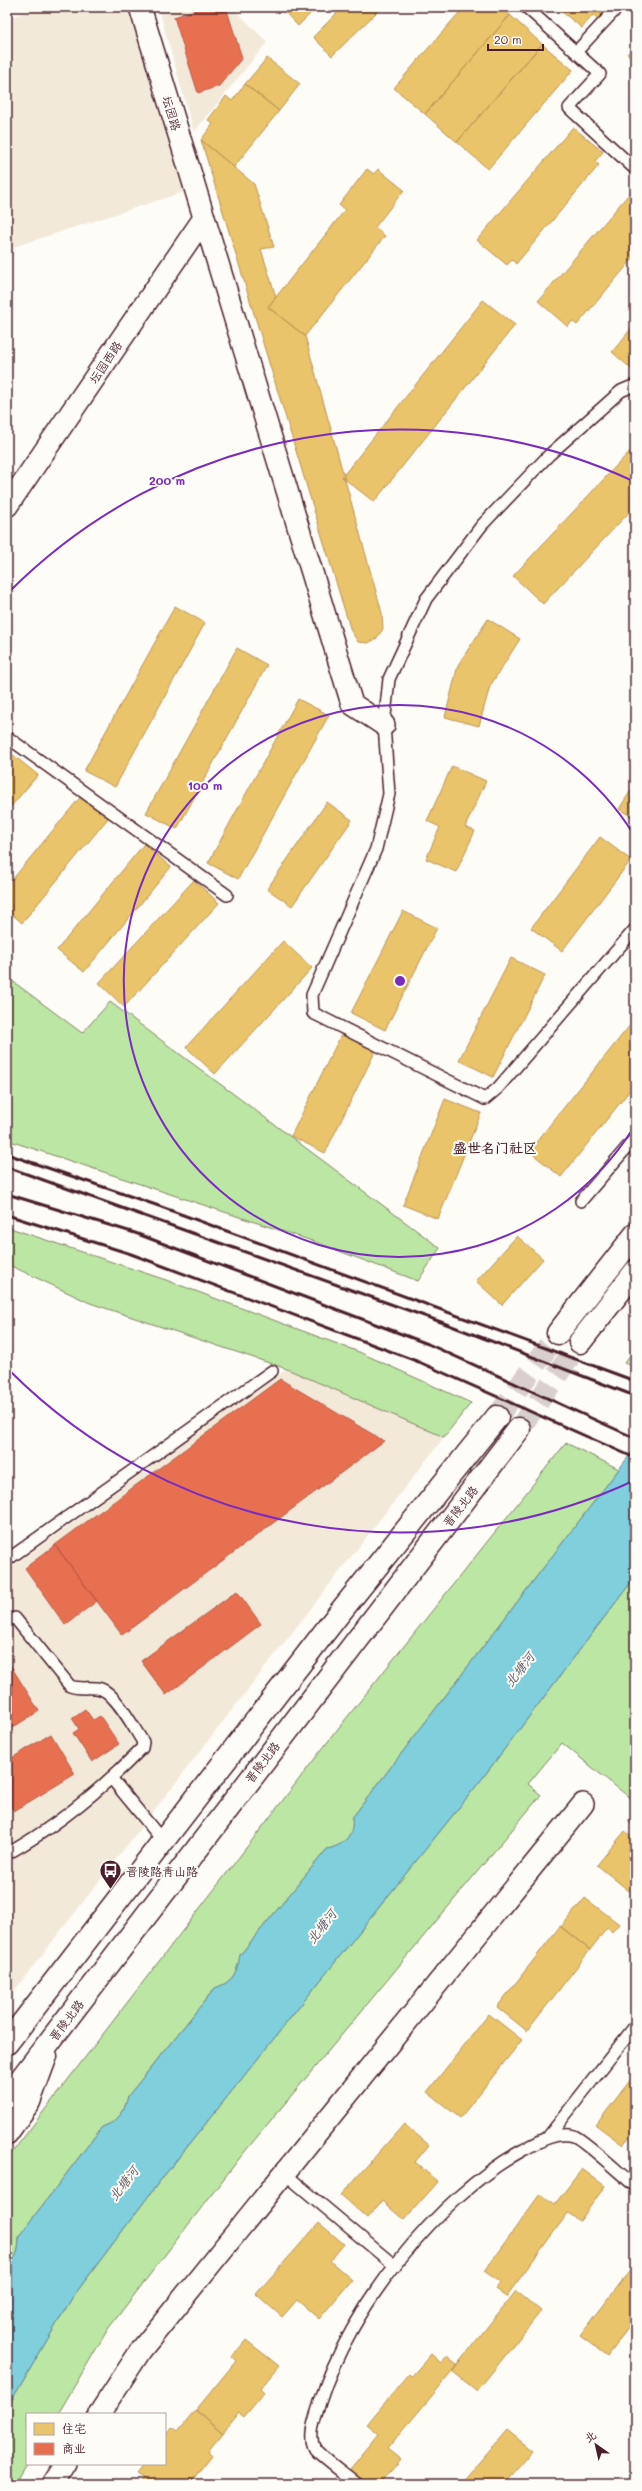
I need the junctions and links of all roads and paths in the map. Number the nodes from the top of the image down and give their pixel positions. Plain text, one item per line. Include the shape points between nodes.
1 (140, 7) edge
2 (526, 7) edge
3 (618, 7) edge
4 (576, 52) junction
5 (635, 169) edge
6 (204, 218) junction
7 (635, 385) edge
8 (7, 506) edge
9 (384, 725) junction
10 (7, 737) edge
11 (227, 895) dead end
12 (635, 929) edge
13 (635, 1138) edge
14 (581, 1200) dead end
15 (635, 1235) edge
16 (635, 1272) edge
17 (558, 1332) tunnel mouth
18 (580, 1342) tunnel mouth
19 (272, 1371) dead end
20 (497, 1417) tunnel mouth
21 (519, 1429) tunnel mouth
22 (7, 1560) edge
23 (7, 1620) edge
24 (112, 1778) junction
25 (582, 1804) dead end
26 (163, 1841) junction
27 (7, 1854) edge
28 (635, 2026) edge
29 (53, 2036) junction
30 (7, 2043) edge
31 (7, 2097) edge
32 (7, 2133) edge
33 (548, 2136) junction
34 (284, 2173) junction
35 (635, 2186) edge
36 (395, 2266) junction
37 (100, 2413) edge
38 (65, 2465) edge
39 (53, 2484) edge
40 (357, 2484) edge

1 - 6 street, 坛园路
2 - 4 lane
3 - 4 lane
4 - 5 lane via 600,74 569,108
6 - 8 street, 坛园西路
6 - 9 street, 坛园路 via 352,704
7 - 9 lane via 621,391 544,461 482,525 426,599 389,679
9 - 12 lane via 389,794 376,849 312,995 313,1013 485,1099 503,1082
10 - 11 lane
13 - 14 lane
15 - 17 main road
16 - 18 main road
19 - 22 lane
20 - 26 main road via 336,1616
21 - 29 main road, 晋陵北路
23 - 24 lane via 16,1618 70,1686 78,1689 100,1689 110,1694 142,1742 142,1748
24 - 26 lane
24 - 27 lane via 36,1838
25 - 34 street
26 - 30 main road
28 - 33 lane
29 - 31 main road, 晋陵北路
29 - 32 main road via 29,2102
33 - 35 lane via 574,2136
33 - 36 lane via 496,2165 444,2211
34 - 36 lane
34 - 37 street via 141,2350
36 - 40 lane via 357,2321 328,2378 311,2430 315,2449
38 - 39 street

